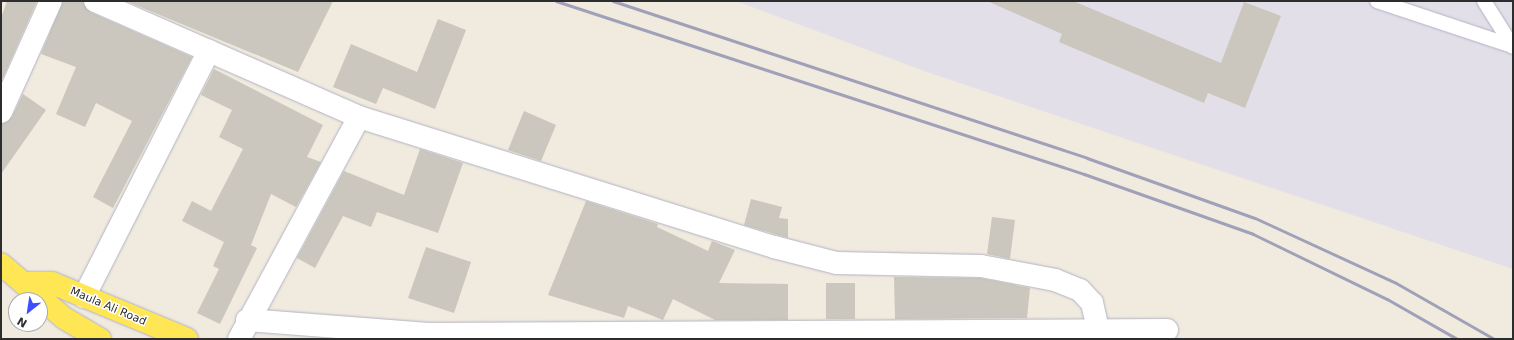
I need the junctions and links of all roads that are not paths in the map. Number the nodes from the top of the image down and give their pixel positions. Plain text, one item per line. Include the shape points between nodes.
1 (52, 1) edge
2 (95, 1) edge
3 (1377, 1) edge
4 (1484, 1) edge
5 (1512, 47) edge
6 (209, 51) junction
7 (1, 112) edge
8 (359, 117) junction
9 (1, 264) edge
10 (28, 284) junction
11 (84, 297) junction
12 (243, 329) edge
13 (1167, 330) dead end
14 (158, 334) edge
15 (1100, 335) edge
16 (100, 339) edge
17 (187, 339) edge

1 - 7 street
2 - 6 street
3 - 5 lane
4 - 5 lane
6 - 8 street
6 - 11 street
8 - 12 street
8 - 15 street via 692,222 837,263 981,266 1055,280 1080,290 1092,303
9 - 10 main road
10 - 11 main road, Maula Ali Road via 52,283
10 - 16 main road via 64,318
11 - 14 main road, Maula Ali Road
12 - 15 street via 428,334
13 - 15 street
14 - 17 main road, Maula Ali Road

